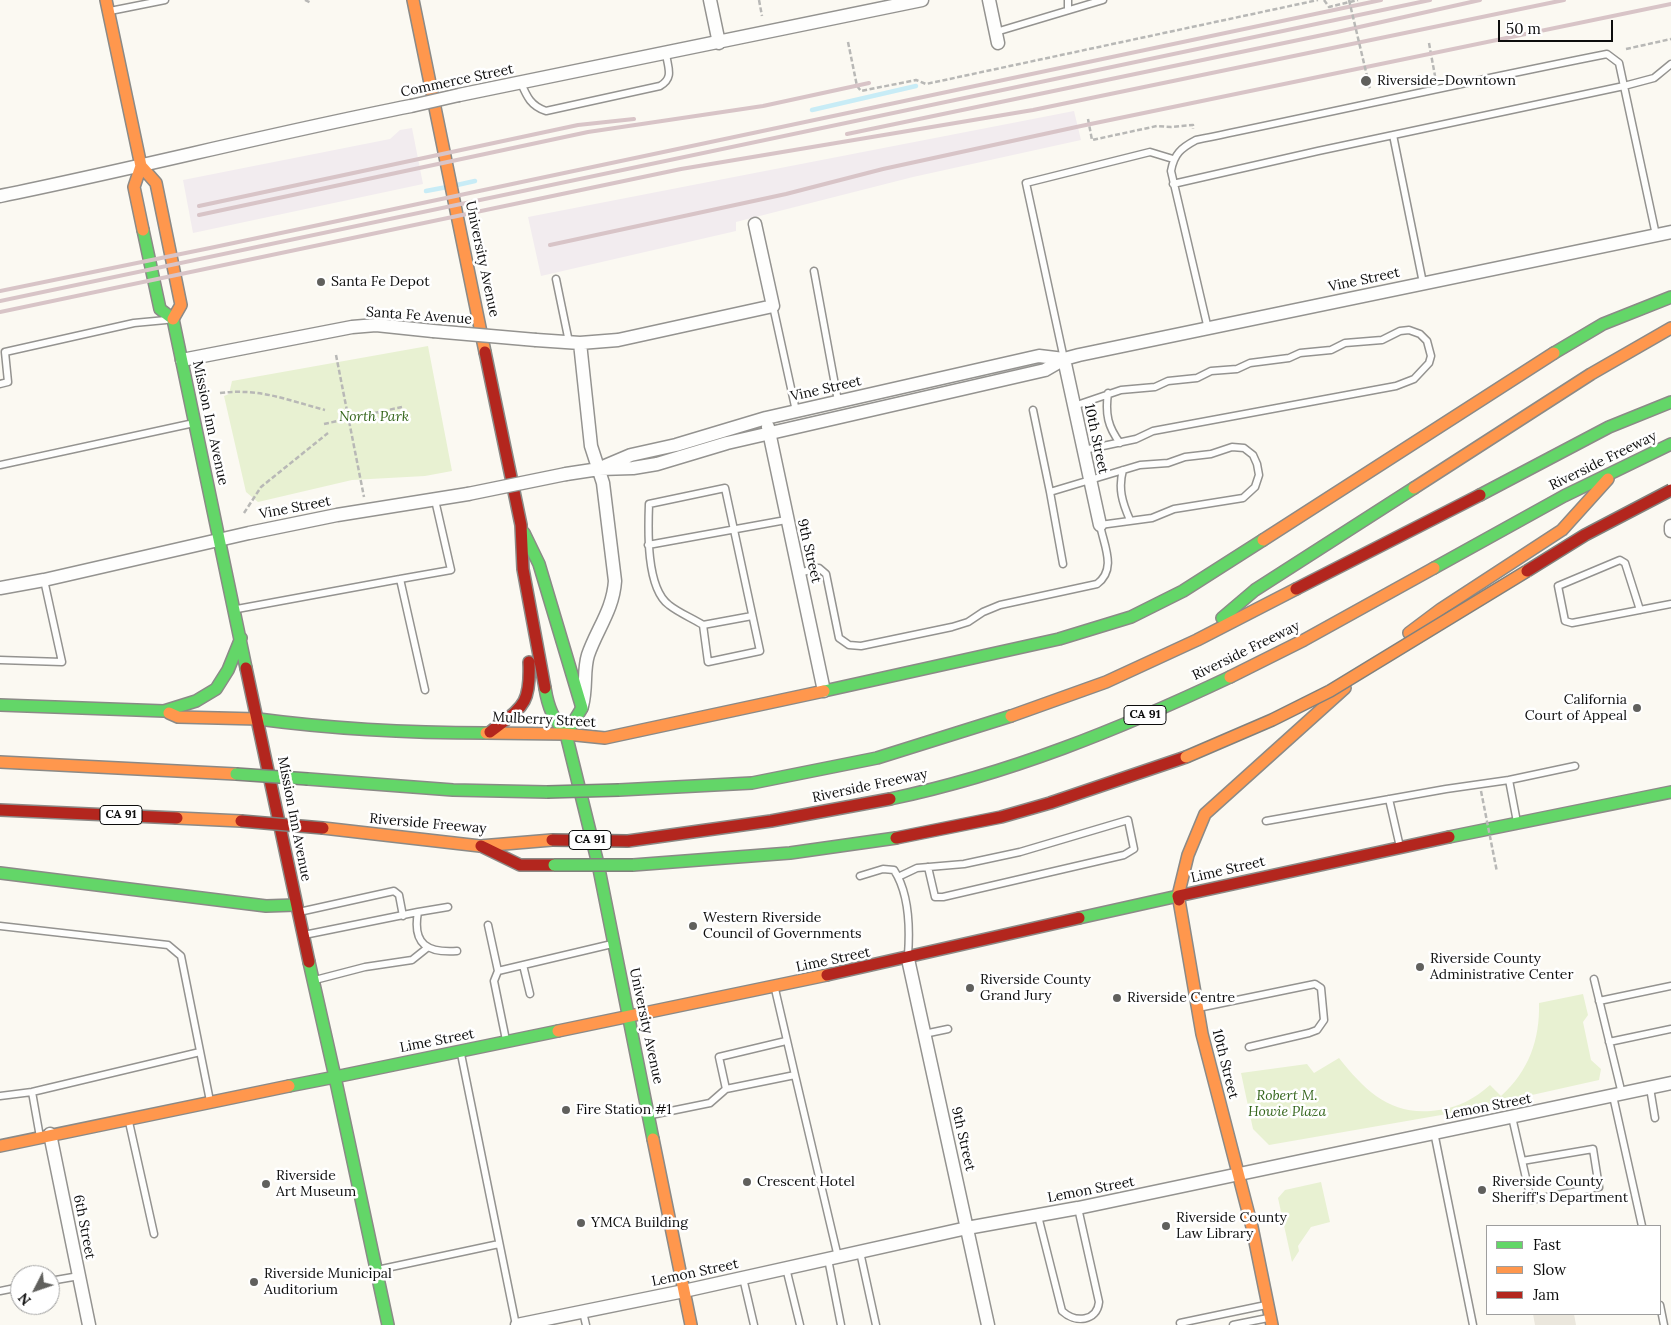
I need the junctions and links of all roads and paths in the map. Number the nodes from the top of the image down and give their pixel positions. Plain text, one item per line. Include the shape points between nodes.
1 (165, 0) edge
2 (305, 0) edge
3 (413, 0) edge
4 (710, 0) edge
5 (759, 0) edge
6 (922, 0) edge
7 (990, 0) edge
8 (1068, 0) edge
9 (1103, 0) edge
10 (1318, 0) edge
11 (1324, 0) edge
12 (1341, 0) edge
13 (1349, 0) edge
14 (1358, 0) edge
15 (1345, 3) junction
16 (311, 4) dead end
17 (108, 6) edge
18 (1068, 10) junction
19 (762, 16) dead end
20 (997, 37) joint
21 (1671, 39) edge
22 (848, 42) dead end
23 (719, 43) junction
24 (1429, 44) dead end
25 (1626, 49) dead end
26 (666, 54) junction
27 (1671, 64) edge
28 (1435, 76) dead end
29 (520, 83) junction
30 (1624, 86) junction
31 (1370, 90) dead end
32 (1088, 119) dead end
33 (1194, 129) dead end
34 (1393, 135) junction
35 (1173, 159) junction
36 (141, 166) junction
37 (1173, 184) junction
38 (0, 196) edge
39 (755, 224) dead end
40 (1671, 232) edge
41 (1656, 235) junction
42 (814, 270) dead end
43 (556, 278) dead end
44 (1423, 283) junction
45 (1671, 297) edge
46 (773, 306) junction
47 (173, 319) junction
48 (1671, 328) edge
49 (1208, 330) junction
50 (575, 343) junction
51 (336, 355) dead end
52 (1064, 359) junction
53 (182, 360) junction
54 (0, 384) edge
55 (220, 393) dead end
56 (1108, 393) junction
57 (838, 402) junction
58 (1671, 402) edge
59 (1074, 406) junction
60 (402, 407) dead end
61 (325, 410) dead end
62 (1033, 410) dead end
63 (796, 411) junction
64 (766, 418) junction
65 (348, 419) junction
66 (194, 423) junction
67 (324, 424) dead end
68 (328, 433) dead end
69 (770, 434) junction
70 (1120, 443) junction
71 (1671, 444) edge
72 (1083, 450) junction
73 (0, 465) edge
74 (1618, 468) junction
75 (598, 469) junction
76 (1123, 470) junction
77 (1089, 480) junction
78 (1671, 490) edge
79 (1050, 492) junction
80 (436, 500) junction
81 (368, 511) junction
82 (244, 513) dead end
83 (786, 520) junction
84 (1130, 520) junction
85 (520, 525) junction
86 (1100, 525) junction
87 (734, 530) junction
88 (220, 540) junction
89 (648, 545) junction
90 (1063, 564) dead end
91 (798, 573) junction
92 (400, 579) junction
93 (44, 580) junction
94 (0, 588) edge
95 (1671, 604) edge
96 (234, 609) junction
97 (1640, 610) junction
98 (752, 616) junction
99 (703, 625) junction
100 (534, 630) junction
101 (241, 638) junction
102 (1197, 640) junction
103 (0, 660) edge
104 (425, 690) dead end
105 (824, 691) junction
106 (0, 705) edge
107 (582, 708) junction
108 (164, 711) junction
109 (258, 719) junction
110 (490, 732) junction
111 (566, 734) junction
112 (0, 762) edge
113 (1575, 766) dead end
114 (1509, 780) junction
115 (1481, 792) dead end
116 (1671, 792) edge
117 (1389, 799) junction
118 (0, 810) edge
119 (1266, 821) dead end
120 (1517, 823) junction
121 (480, 846) junction
122 (1400, 848) junction
123 (928, 867) junction
124 (1497, 872) dead end
125 (0, 873) edge
126 (860, 876) dead end
127 (898, 877) junction
128 (1178, 896) junction
129 (448, 907) dead end
130 (297, 908) junction
131 (418, 912) junction
132 (403, 916) junction
133 (488, 925) dead end
134 (0, 926) edge
135 (303, 935) junction
136 (614, 944) junction
137 (427, 948) junction
138 (457, 951) dead end
139 (908, 959) junction
140 (523, 965) junction
141 (498, 971) junction
142 (1594, 979) dead end
143 (313, 980) junction
144 (1671, 986) edge
145 (775, 988) junction
146 (530, 994) dead end
147 (1599, 1001) junction
148 (1197, 1008) junction
149 (630, 1018) junction
150 (948, 1029) dead end
151 (1671, 1029) edge
152 (924, 1034) junction
153 (786, 1041) junction
154 (1609, 1042) junction
155 (507, 1043) junction
156 (1249, 1047) dead end
157 (200, 1052) junction
158 (461, 1052) junction
159 (794, 1075) junction
160 (334, 1078) junction
161 (1671, 1083) edge
162 (1650, 1088) junction
163 (726, 1089) junction
164 (32, 1092) junction
165 (1617, 1095) junction
166 (0, 1096) edge
167 (210, 1102) junction
168 (649, 1115) junction
169 (129, 1118) junction
170 (1512, 1118) junction
171 (1655, 1118) dead end
172 (1434, 1132) junction
173 (45, 1136) junction
174 (0, 1146) edge
175 (1522, 1161) junction
176 (1237, 1174) junction
177 (1078, 1208) junction
178 (1038, 1216) junction
179 (1642, 1225) edge
180 (967, 1228) junction
181 (154, 1234) dead end
182 (499, 1244) junction
183 (860, 1252) junction
184 (833, 1258) junction
185 (786, 1268) junction
186 (376, 1270) junction
187 (79, 1276) junction
188 (743, 1278) junction
189 (60, 1279) edge
190 (684, 1291) junction
191 (1267, 1305) junction
192 (1661, 1311) edge
193 (583, 1312) junction
194 (1271, 1321) edge
195 (1180, 1323) dead end
196 (89, 1325) edge
197 (388, 1325) edge
198 (516, 1325) edge
199 (586, 1325) edge
200 (691, 1325) edge
201 (754, 1325) edge
202 (800, 1325) edge
203 (841, 1325) edge
204 (876, 1325) edge
205 (988, 1325) edge
206 (1233, 1325) edge
207 (1473, 1325) edge
208 (1664, 1325) edge

1 - 17 lane
2 - 16 path
3 - 85 main road, University Avenue
4 - 23 street
5 - 19 path
6 - 23 street, Commerce Street
7 - 20 street
8 - 18 lane
9 - 18 lane
10 - 22 path via 926,84 916,80 861,91 857,86
11 - 15 path via 1329,7
12 - 15 path
13 - 31 path, bridge
14 - 15 path
17 - 36 main road, Mission Inn Avenue
18 - 20 lane
21 - 25 path
23 - 26 street, Commerce Street
24 - 28 path
26 - 29 street, Commerce Street
26 - 29 lane via 670,76 668,82 660,86 546,111 529,101
27 - 30 lane via 1654,78
29 - 36 street, Commerce Street, bridge via 293,129
30 - 34 lane
30 - 35 lane via 1619,64 1607,54 1196,140 1182,147
30 - 41 lane
32 - 33 path via 1092,140 1157,126 1193,125
34 - 37 lane
34 - 44 lane
35 - 37 lane
35 - 52 lane via 1150,152 1026,182
36 - 38 street, Commerce Street
36 - 47 main road, Mission Inn Avenue via 134,187 160,309
36 - 47 main road, Mission Inn Avenue via 156,183 173,256 181,306
37 - 49 lane
39 - 46 street
40 - 41 street, Vine Street
41 - 44 street, Vine Street
42 - 57 lane
43 - 50 lane
44 - 49 street, Vine Street
45 - 105 main road, Mulberry Street via 1603,324 1578,338 1183,591 1131,617 1059,639
46 - 50 street, Santa Fe Avenue via 618,340
46 - 63 lane
47 - 53 main road, Mission Inn Avenue
47 - 54 lane via 134,323 5,352 8,382
48 - 102 main road via 1636,346 1255,590
49 - 52 street, Vine Street
50 - 53 street, Santa Fe Avenue, bridge via 376,325
50 - 75 street via 591,446
51 - 65 path
52 - 57 street, Vine Street via 1039,356
52 - 59 street, 10th Street
52 - 69 street, Vine Street via 1045,370
53 - 66 main road, Mission Inn Avenue
55 - 61 path via 259,392
56 - 59 lane
56 - 70 lane via 1107,420
56 - 70 lane via 1155,387 1168,380 1196,378 1211,371 1237,369 1250,363 1331,350 1345,343 1382,340 1400,331 1420,334 1427,341 1431,356 1422,373 1396,386 1153,431
57 - 63 street, Vine Street
58 - 102 main road, Riverside Freeway via 1609,426
59 - 72 street, 10th Street
60 - 65 path
62 - 79 lane
63 - 64 street, Vine Street
64 - 69 street, 9th Street
64 - 75 street, Vine Street via 631,455
65 - 67 path
65 - 81 path
66 - 73 lane
66 - 88 main road, Mission Inn Avenue
68 - 82 path via 261,487
69 - 75 street, Vine Street via 657,464
69 - 83 street, 9th Street
70 - 72 lane
71 - 74 main road, Riverside Freeway / CA 91
72 - 77 street, 10th Street
74 - 121 main road, Riverside Freeway / CA 91, bridge via 1400,589 1252,666 1130,722 1006,769 884,801 756,824 628,841 552,840
74 - 128 main road via 1562,530 1441,609 1402,639 1205,814 1188,855
75 - 80 street, Vine Street, bridge
75 - 107 street via 603,483 615,590 589,654 587,689
76 - 77 lane
76 - 84 lane via 1121,497
76 - 84 lane via 1211,454 1232,447 1244,448 1253,455 1259,475 1255,487 1243,498
77 - 79 lane
77 - 86 street, 10th Street
78 - 121 main road, bridge via 1585,535 1330,691 1186,757 1050,803 945,829 696,862 520,865
79 - 90 lane
80 - 81 street, Vine Street
80 - 92 lane via 450,570
81 - 88 street, Vine Street
83 - 87 lane
83 - 91 street, 9th Street
84 - 86 lane
85 - 100 main road, University Avenue via 523,569
85 - 107 main road, University Avenue via 539,564
86 - 91 lane via 1109,569 1106,578 1097,584 1000,604 952,627 861,646 849,645 839,638 826,574 819,568
87 - 89 lane
87 - 89 lane via 725,488 649,504
87 - 98 lane
88 - 93 street, Vine Street
88 - 96 main road, Mission Inn Avenue
89 - 99 lane via 658,592 668,604
91 - 105 street, 9th Street
92 - 96 lane
92 - 104 lane
93 - 94 street, Vine Street
93 - 103 lane via 62,662
95 - 97 lane
96 - 101 main road, Mission Inn Avenue
97 - 97 lane via 1572,623 1565,621 1558,586 1620,560 1625,563
98 - 99 lane
98 - 99 lane via 760,651 708,662
100 - 110 main road via 527,643 529,697 518,712
100 - 111 main road, University Avenue via 548,706 554,720
101 - 108 main road via 219,687 189,704
101 - 109 main road, Mission Inn Avenue
102 - 112 main road, Riverside Freeway, bridge via 1106,682 991,723 877,758 752,784 547,792 452,790 236,774
105 - 111 main road, Mulberry Street via 605,738
106 - 108 main road
107 - 111 main road
108 - 109 main road, Mulberry Street via 178,717
109 - 110 main road, Mulberry Street via 390,730
109 - 130 main road, Mission Inn Avenue
110 - 111 main road, Mulberry Street
111 - 136 main road, University Avenue
113 - 114 lane
114 - 117 lane
114 - 120 lane
115 - 124 path, bridge
116 - 120 main road, Lime Street
117 - 119 lane
117 - 122 lane
118 - 121 main road, Riverside Freeway / CA 91, bridge via 241,821
120 - 122 main road, Lime Street
122 - 128 main road, Lime Street
123 - 123 lane via 964,864 1020,852 1128,820 1134,849 1124,855 936,897
123 - 127 lane via 917,868
125 - 130 main road
126 - 127 lane via 883,869 894,870
127 - 139 lane via 910,932
128 - 139 main road, Lime Street
128 - 148 main road, 10th Street
129 - 131 lane
130 - 132 lane via 394,891 399,895
130 - 135 main road, Mission Inn Avenue
131 - 132 lane
131 - 137 lane via 416,921 421,941
132 - 135 lane
133 - 141 lane
134 - 157 lane via 168,945 181,956
135 - 143 main road, Mission Inn Avenue
136 - 140 lane
136 - 149 main road, University Avenue
137 - 138 lane via 435,952
137 - 143 lane via 412,960
139 - 145 main road, Lime Street
139 - 152 street, 9th Street
140 - 141 lane
140 - 146 lane
141 - 155 lane via 494,981
142 - 147 lane
143 - 160 main road, Mission Inn Avenue
144 - 147 lane
145 - 149 main road, Lime Street
145 - 153 lane
147 - 154 lane
148 - 156 lane via 1315,984 1321,988 1324,1020 1316,1030
148 - 176 main road, 10th Street
149 - 155 main road, Lime Street
149 - 168 main road, University Avenue
150 - 152 lane
151 - 154 lane
152 - 180 street, 9th Street
153 - 159 lane
153 - 163 lane via 719,1057
154 - 165 lane
155 - 158 main road, Lime Street
157 - 164 lane
157 - 167 lane
158 - 160 main road, Lime Street
158 - 182 lane
159 - 163 lane
159 - 184 lane
160 - 167 main road, Lime Street
160 - 186 main road, Mission Inn Avenue
161 - 162 street, Lemon Street
162 - 165 street, Lemon Street
162 - 171 lane
163 - 168 lane via 710,1103
164 - 166 lane
164 - 173 lane
165 - 170 street, Lemon Street
165 - 179 lane
167 - 169 main road, Lime Street
168 - 190 main road, University Avenue
169 - 173 main road, Lime Street
169 - 181 lane
170 - 172 street, Lemon Street
170 - 175 lane
172 - 176 street, Lemon Street
172 - 207 lane
173 - 174 main road, Lime Street
173 - 187 street, 6th Street
175 - 175 lane via 1532,1200 1599,1187 1593,1149
176 - 177 street, Lemon Street
176 - 191 main road, 10th Street via 1252,1226
177 - 178 street, Lemon Street
177 - 178 lane via 1099,1302 1094,1315 1083,1319 1062,1311
178 - 180 street, Lemon Street
180 - 183 street, Lemon Street
180 - 205 street, 9th Street
182 - 186 lane
182 - 198 lane
183 - 184 street, Lemon Street
183 - 204 lane
184 - 185 street, Lemon Street
184 - 203 lane
185 - 188 street, Lemon Street
185 - 202 lane
186 - 197 main road, Mission Inn Avenue
187 - 189 lane
187 - 196 street, 6th Street
188 - 190 street, Lemon Street
188 - 201 lane
190 - 193 street, Lemon Street
190 - 200 main road, University Avenue
191 - 194 main road, 10th Street
191 - 195 lane
192 - 208 lane
193 - 198 street, Lemon Street
193 - 199 lane
194 - 206 lane

